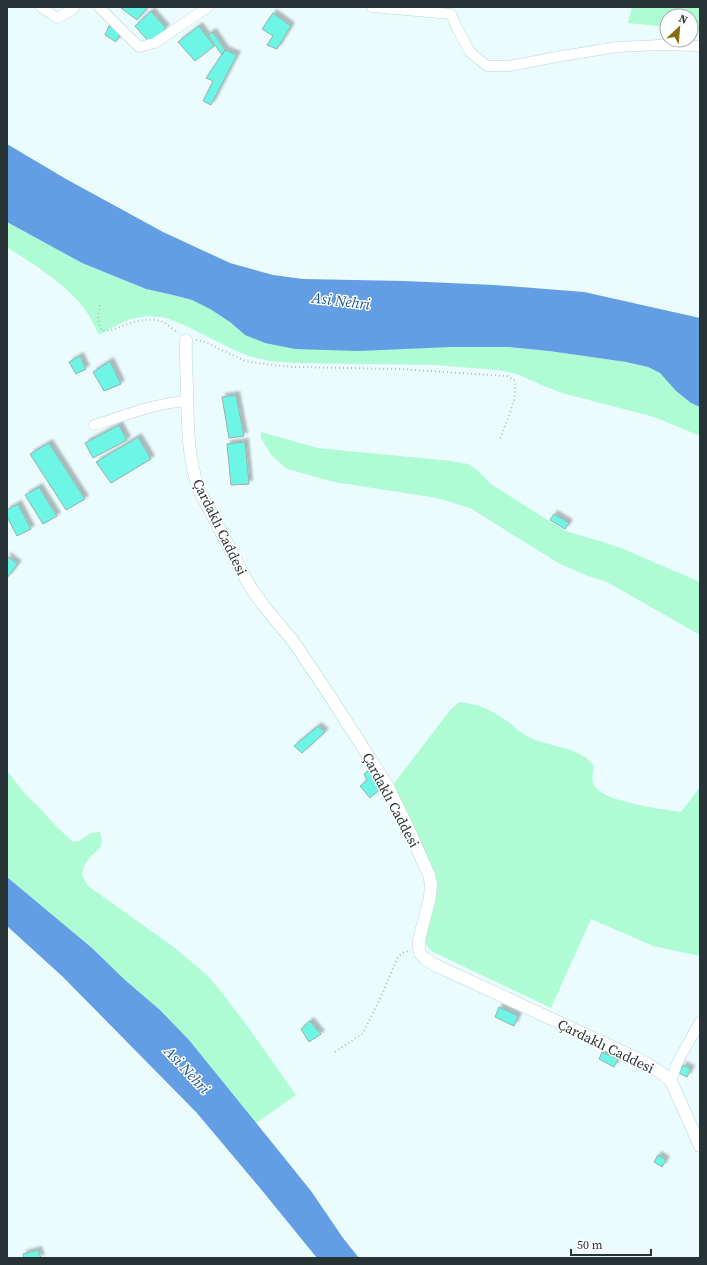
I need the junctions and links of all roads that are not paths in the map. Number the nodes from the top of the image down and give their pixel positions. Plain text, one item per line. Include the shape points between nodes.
1 (41, 7) edge
2 (75, 7) edge
3 (99, 7) edge
4 (208, 7) edge
5 (372, 7) edge
6 (451, 10) edge
7 (700, 46) edge
8 (186, 340) road end
9 (187, 401) junction
10 (94, 425) dead end
11 (700, 1022) edge
12 (671, 1081) junction
13 (700, 1146) edge

1 - 2 street via 56,18
3 - 4 street via 139,46 155,43
5 - 6 street
6 - 7 street via 470,52 487,66 509,66 616,47
8 - 9 street, Çardaklı Caddesi
9 - 10 street via 158,405
9 - 12 street, Çardaklı Caddesi via 190,456 199,490 249,585 293,641 384,781 429,875 430,897 419,940 420,953 435,965 646,1063
11 - 12 street via 678,1061
12 - 13 street, Çardaklı Caddesi

